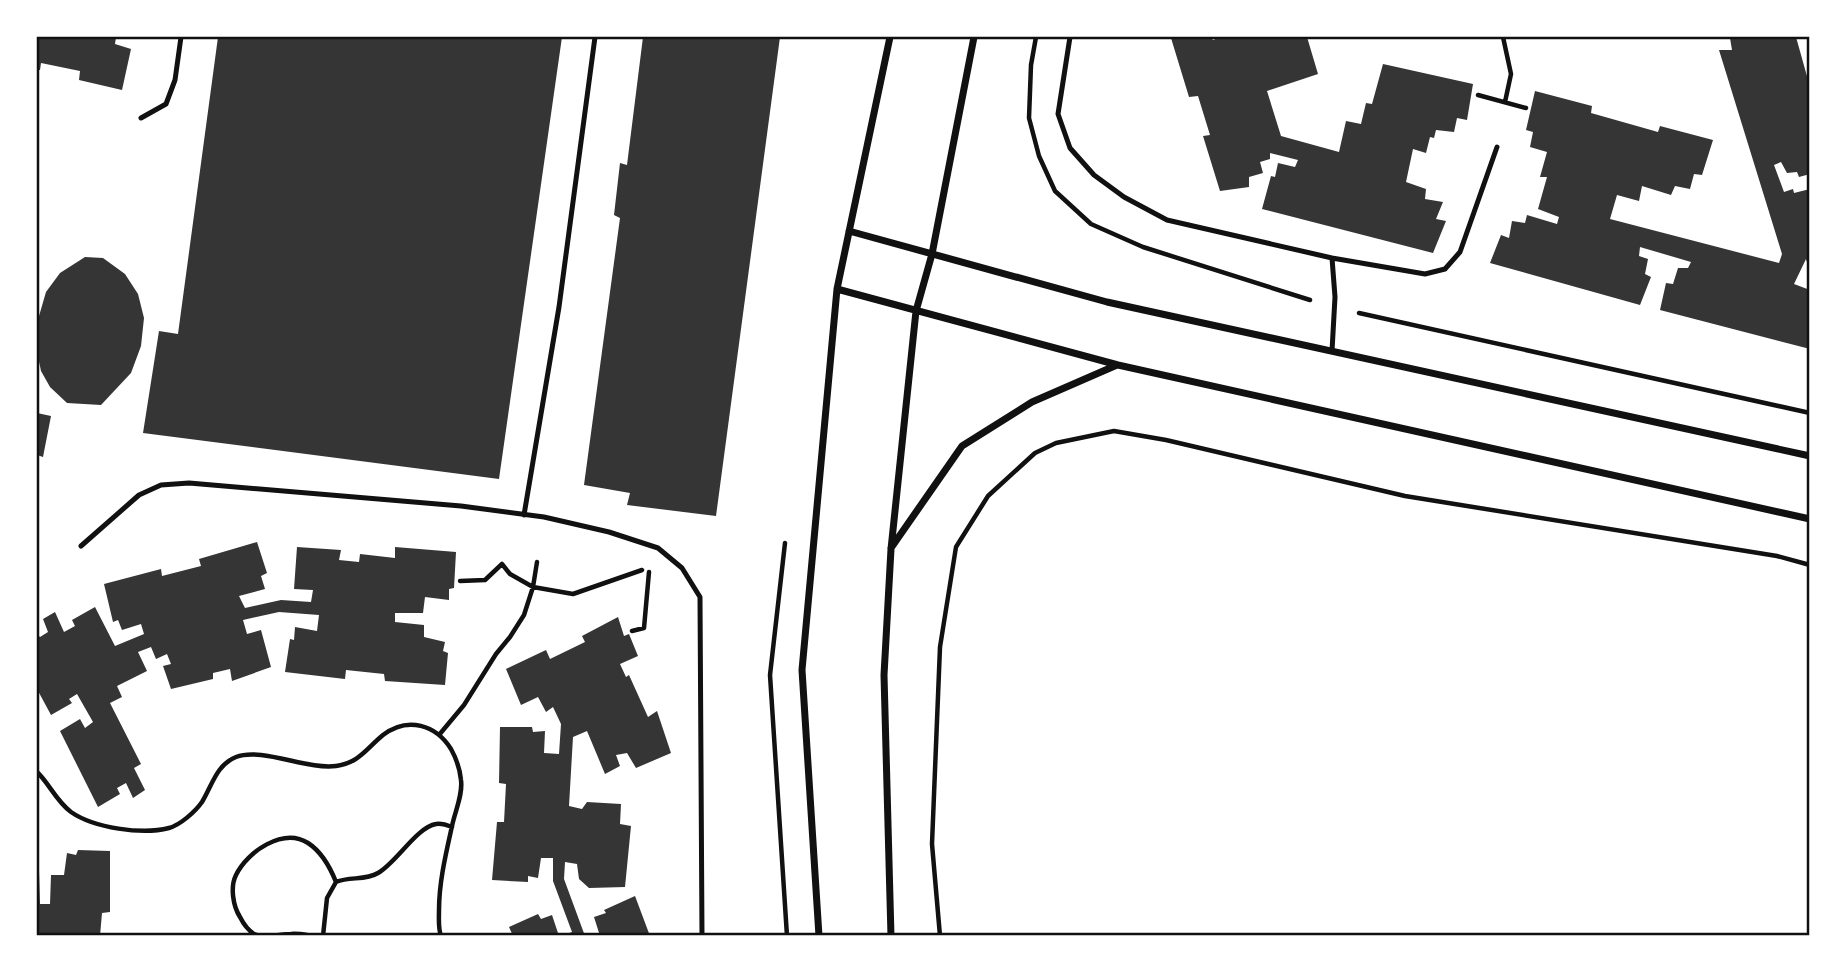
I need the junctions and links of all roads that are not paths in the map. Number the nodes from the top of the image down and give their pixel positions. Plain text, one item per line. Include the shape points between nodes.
1 (181, 37) edge
2 (595, 37) edge
3 (890, 37) edge
4 (974, 37) edge
5 (1070, 37) edge
6 (141, 118) dead end
7 (1497, 148) dead end
8 (849, 231) junction
9 (932, 254) junction
10 (1332, 258) junction
11 (837, 289) junction
12 (916, 311) junction
13 (1332, 351) junction
14 (1118, 365) junction
15 (1810, 456) edge
16 (524, 515) junction
17 (1810, 520) edge
18 (81, 546) dead end
19 (891, 549) junction
20 (702, 936) edge
21 (819, 936) edge
22 (891, 936) edge

1 - 6 lane via 175,80 166,104
2 - 16 lane via 559,307
3 - 8 street
4 - 9 street
5 - 10 lane via 1058,114 1070,148 1094,175 1167,220
7 - 10 lane via 1460,252 1445,269 1425,274
8 - 9 street
8 - 11 street
9 - 12 street
9 - 13 street via 1107,302
10 - 13 lane
11 - 12 street
11 - 21 street via 802,670
12 - 14 street
12 - 19 street
13 - 15 street
14 - 17 street
14 - 19 street via 1032,402 962,446
16 - 18 lane via 189,483 161,485 139,495
16 - 20 lane via 609,531 657,548 682,568 700,597
19 - 22 street via 884,675

